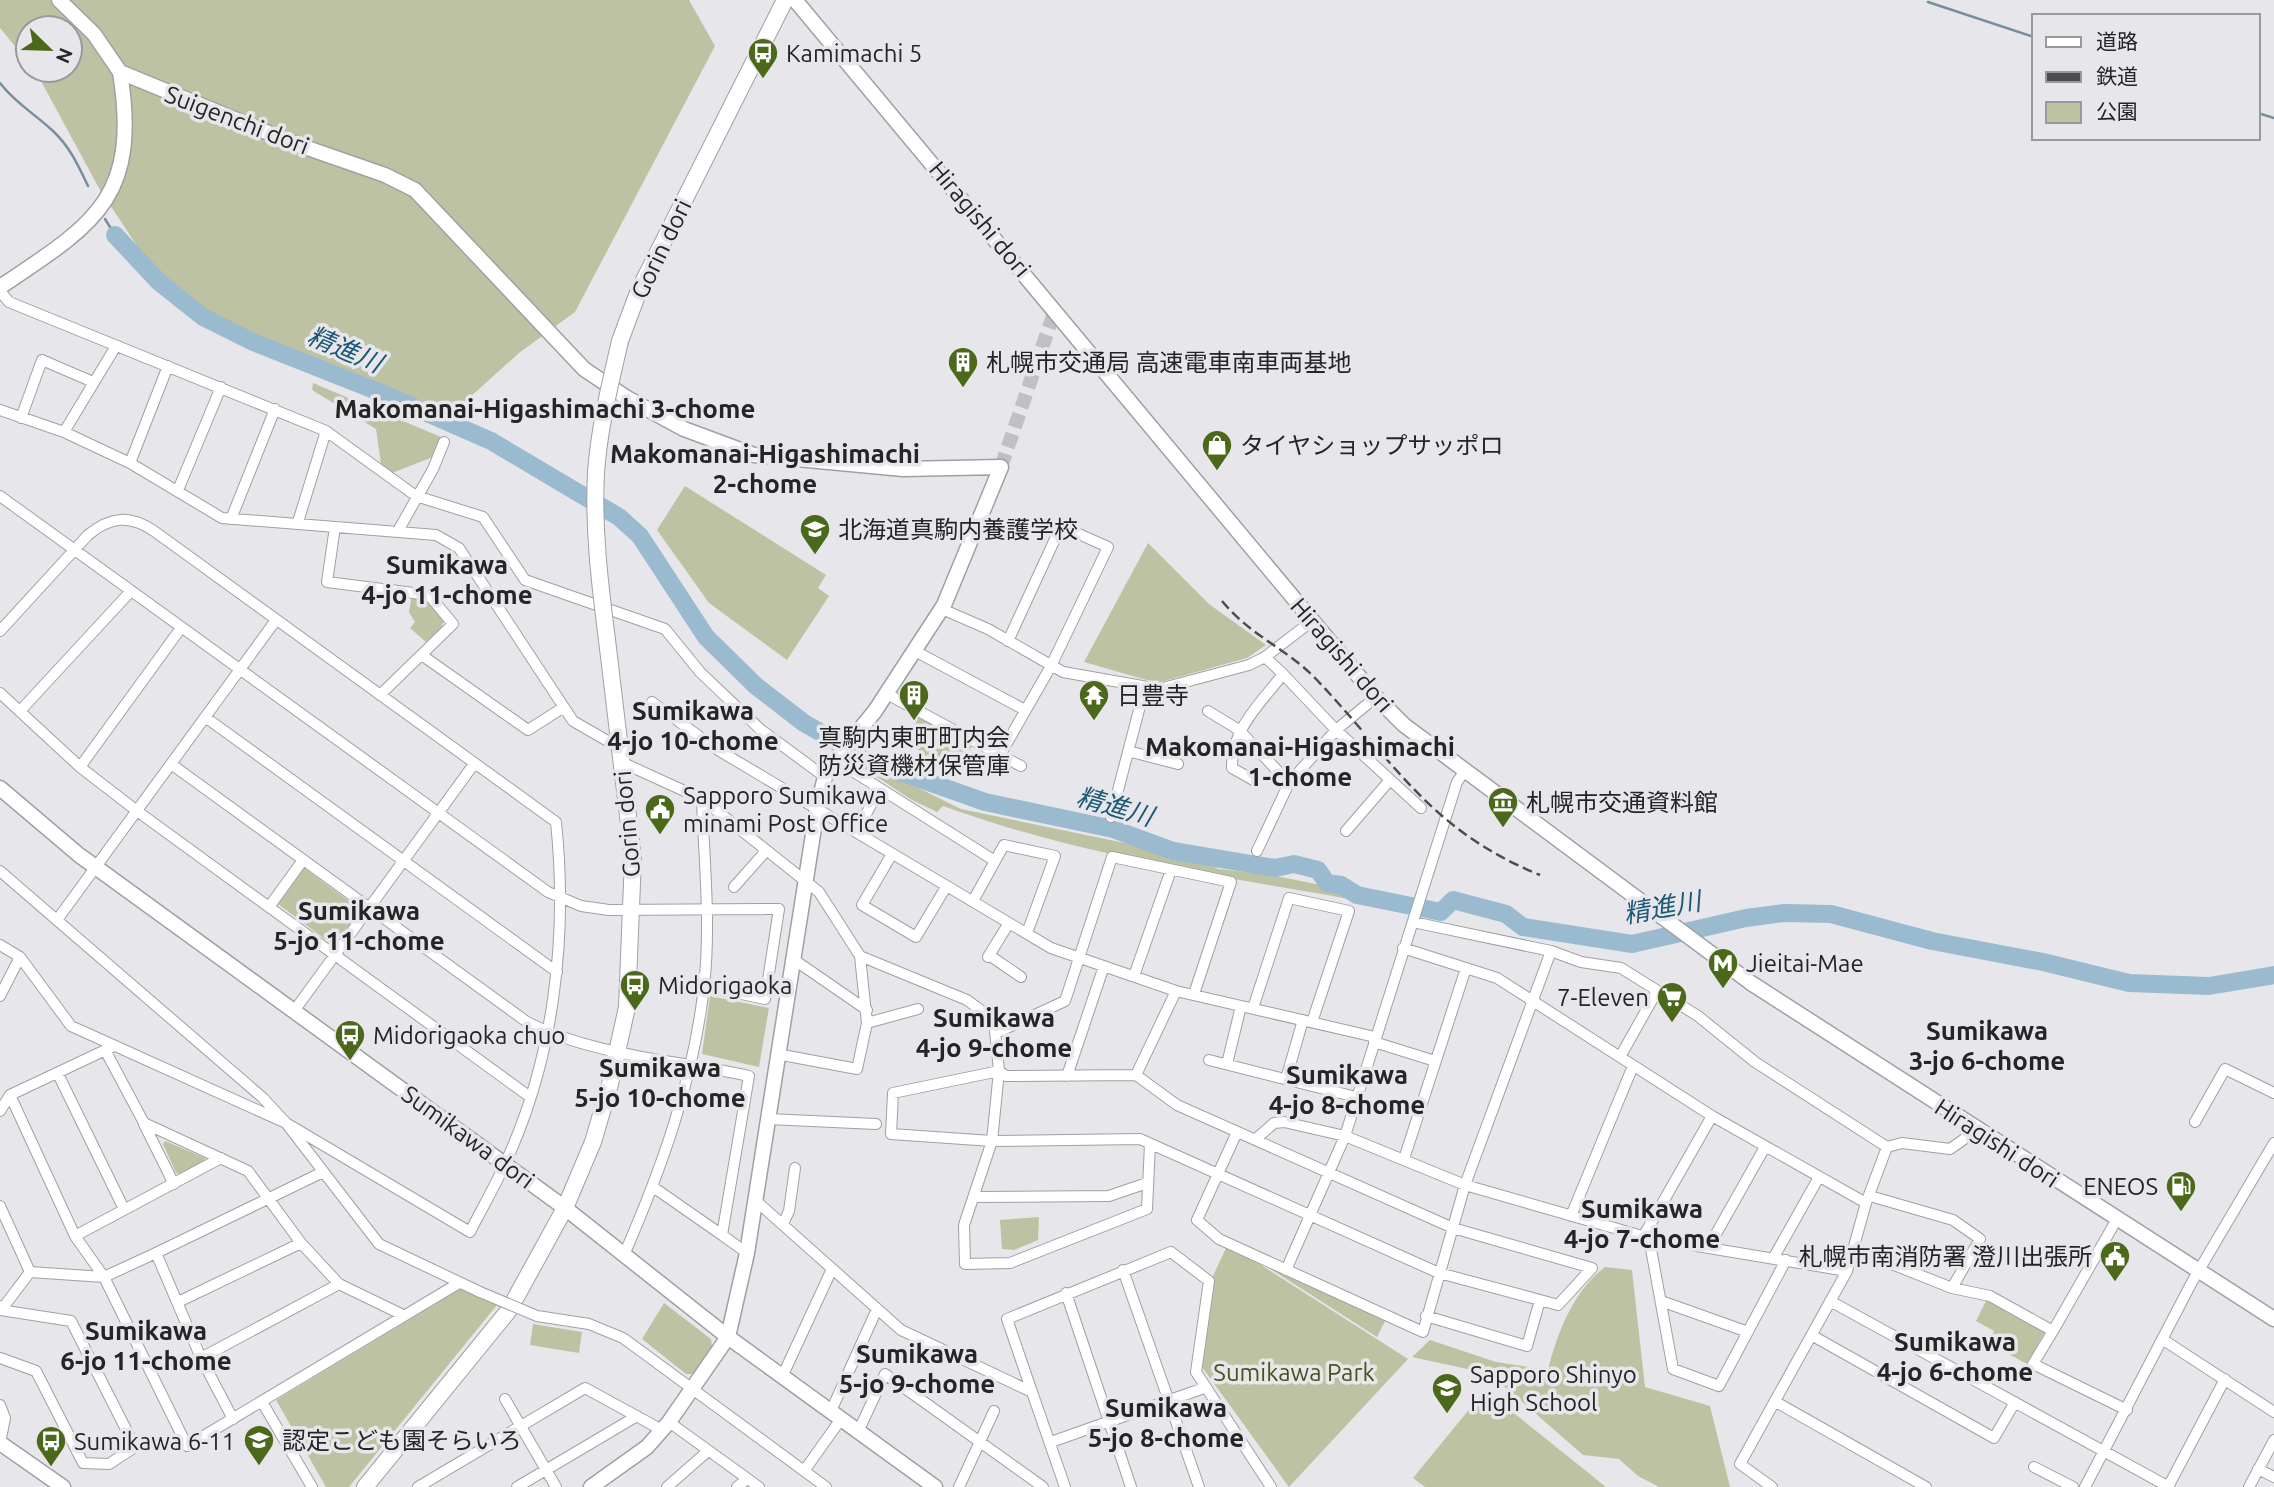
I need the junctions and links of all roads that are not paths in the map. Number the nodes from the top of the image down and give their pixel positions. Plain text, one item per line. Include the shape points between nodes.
1 (59, 0) edge
2 (785, 0) edge
3 (795, 0) edge
4 (120, 72) junction
5 (0, 289) edge
6 (116, 345) junction
7 (168, 366) junction
8 (93, 383) junction
9 (221, 387) junction
10 (0, 410) edge
11 (275, 410) junction
12 (21, 418) junction
13 (326, 431) junction
14 (64, 432) junction
15 (444, 442) dead end
16 (130, 463) junction
17 (178, 490) junction
18 (416, 496) junction
19 (2, 501) edge
20 (231, 519) junction
21 (298, 523) junction
22 (335, 527) junction
23 (398, 531) junction
24 (75, 550) junction
25 (131, 591) junction
26 (942, 609) junction
27 (275, 620) junction
28 (1312, 621) junction
29 (181, 628) junction
30 (0, 631) edge
31 (1008, 641) junction
32 (915, 651) junction
33 (423, 656) junction
34 (1265, 657) junction
35 (1051, 666) junction
36 (239, 670) junction
37 (1283, 674) junction
38 (1145, 687) junction
39 (0, 693) edge
40 (887, 694) junction
41 (380, 695) junction
42 (1376, 697) junction
43 (652, 702) dead end
44 (564, 707) junction
45 (1026, 709) junction
46 (20, 711) junction
47 (1208, 711) dead end
48 (205, 717) junction
49 (1240, 730) junction
50 (1336, 730) junction
51 (1128, 751) junction
52 (620, 754) junction
53 (1000, 755) junction
54 (837, 757) junction
55 (171, 764) junction
56 (474, 764) junction
57 (1178, 764) dead end
58 (1021, 765) dead end
59 (80, 767) junction
60 (1464, 772) junction
61 (825, 777) junction
62 (1390, 780) junction
63 (1255, 781) dead end
64 (1289, 783) junction
65 (0, 788) edge
66 (879, 790) junction
67 (702, 799) junction
68 (1421, 808) dead end
69 (817, 809) junction
70 (137, 811) junction
71 (438, 815) junction
72 (1111, 817) dead end
73 (857, 831) junction
74 (1346, 831) dead end
75 (1257, 851) dead end
76 (765, 852) junction
77 (892, 854) junction
78 (303, 860) junction
79 (403, 861) junction
80 (995, 861) junction
81 (95, 867) junction
82 (1171, 870) junction
83 (0, 871) edge
84 (807, 884) junction
85 (734, 887) dead end
86 (946, 887) junction
87 (561, 899) junction
88 (973, 901) junction
89 (269, 907) junction
90 (369, 907) junction
91 (633, 911) junction
92 (706, 911) junction
93 (1414, 918) junction
94 (57, 920) junction
95 (1009, 923) junction
96 (1027, 933) junction
97 (0, 945) edge
98 (1404, 948) junction
99 (1551, 951) junction
100 (335, 955) junction
101 (860, 956) junction
102 (20, 957) junction
103 (1081, 958) junction
104 (793, 959) junction
105 (1104, 966) junction
106 (1466, 968) junction
107 (556, 972) junction
108 (1133, 975) junction
109 (1021, 977) dead end
110 (704, 986) junction
111 (1176, 991) junction
112 (1657, 991) junction
113 (1194, 994) junction
114 (0, 996) edge
115 (1533, 1001) junction
116 (1241, 1006) junction
117 (1253, 1008) junction
118 (918, 1009) dead end
119 (867, 1010) junction
120 (294, 1011) junction
121 (1308, 1021) junction
122 (867, 1023) junction
123 (548, 1032) junction
124 (996, 1033) junction
125 (1374, 1040) junction
126 (110, 1048) junction
127 (617, 1050) junction
128 (778, 1054) junction
129 (1620, 1057) junction
130 (1209, 1060) dead end
131 (1435, 1061) junction
132 (689, 1063) junction
133 (1227, 1064) junction
134 (1633, 1066) junction
135 (999, 1071) junction
136 (58, 1074) junction
137 (1136, 1075) junction
138 (1067, 1076) junction
139 (1286, 1079) junction
140 (2274, 1093) edge
141 (10, 1095) junction
142 (530, 1097) junction
143 (1356, 1097) junction
144 (0, 1111) edge
145 (1713, 1116) junction
146 (768, 1119) junction
147 (2195, 1122) dead end
148 (144, 1123) junction
149 (286, 1123) junction
150 (876, 1124) dead end
151 (1977, 1130) junction
152 (1237, 1132) junction
153 (1345, 1136) junction
154 (1257, 1138) junction
155 (992, 1141) junction
156 (2274, 1143) edge
157 (1150, 1144) junction
158 (1765, 1147) junction
159 (1887, 1147) junction
160 (221, 1158) junction
161 (1404, 1159) junction
162 (505, 1165) junction
163 (795, 1168) dead end
164 (323, 1172) junction
165 (1330, 1172) junction
166 (1218, 1174) junction
167 (1819, 1177) junction
168 (1147, 1183) junction
169 (174, 1184) junction
170 (1465, 1185) junction
171 (653, 1187) junction
172 (974, 1197) junction
173 (269, 1199) junction
174 (755, 1200) junction
175 (1868, 1200) junction
176 (0, 1206) edge
177 (565, 1208) junction
178 (124, 1209) junction
179 (1310, 1216) junction
180 (1572, 1216) junction
181 (2116, 1219) junction
182 (783, 1224) junction
183 (1453, 1228) junction
184 (722, 1235) junction
185 (75, 1236) junction
186 (1646, 1238) junction
187 (302, 1243) junction
188 (1708, 1248) junction
189 (1854, 1249) junction
190 (156, 1253) junction
191 (747, 1253) junction
192 (624, 1255) junction
193 (1774, 1257) junction
194 (1786, 1260) junction
195 (832, 1269) junction
196 (1123, 1270) junction
197 (1286, 1270) junction
198 (1847, 1271) junction
199 (30, 1272) junction
200 (1439, 1272) junction
201 (2199, 1272) junction
202 (104, 1277) junction
203 (459, 1283) junction
204 (339, 1284) junction
205 (1952, 1288) junction
206 (1066, 1293) junction
207 (1540, 1300) junction
208 (1661, 1301) junction
209 (1830, 1301) junction
210 (178, 1302) junction
211 (1, 1308) edge
212 (877, 1309) junction
213 (2272, 1314) edge
214 (403, 1315) junction
215 (1426, 1316) junction
216 (2053, 1331) junction
217 (1748, 1332) junction
218 (1813, 1336) junction
219 (727, 1337) junction
220 (2162, 1339) junction
221 (0, 1358) edge
222 (201, 1358) junction
223 (782, 1377) junction
224 (2225, 1379) junction
225 (1204, 1388) junction
226 (693, 1390) junction
227 (1032, 1392) junction
228 (505, 1399) dead end
229 (1167, 1400) junction
230 (261, 1402) junction
231 (1776, 1402) junction
232 (2015, 1402) junction
233 (0, 1405) edge
234 (2127, 1410) junction
235 (994, 1412) dead end
236 (2274, 1412) edge
237 (836, 1415) junction
238 (637, 1416) junction
239 (233, 1419) junction
240 (1108, 1423) junction
241 (666, 1426) junction
242 (522, 1427) junction
243 (858, 1432) junction
244 (2274, 1440) edge
245 (1051, 1442) junction
246 (0, 1443) edge
247 (980, 1443) junction
248 (708, 1451) junction
249 (2103, 1452) junction
250 (2034, 1467) dead end
251 (546, 1469) junction
252 (2258, 1469) junction
253 (804, 1471) junction
254 (2274, 1478) edge
255 (747, 1479) junction
256 (918, 1481) edge
257 (1755, 1482) edge
258 (368, 1486) edge
259 (64, 1487) edge
260 (312, 1487) edge
261 (418, 1487) edge
262 (517, 1487) edge
263 (556, 1487) edge
264 (591, 1487) edge
265 (667, 1487) edge
266 (737, 1487) edge
267 (759, 1487) edge
268 (826, 1487) edge
269 (935, 1487) edge
270 (959, 1487) edge
271 (1043, 1487) edge
272 (1065, 1487) edge
273 (1131, 1487) edge
274 (1199, 1487) edge
275 (1271, 1487) edge
276 (1772, 1487) edge
277 (1926, 1487) edge
278 (2073, 1487) edge
279 (2085, 1487) edge
280 (2169, 1487) edge
281 (2249, 1487) edge

1 - 4 street via 94,34
2 - 52 main road, Gorin dori, bridge via 639,290 604,410 596,472 597,557
3 - 28 street, Hiragishi dori
4 - 5 street, Suigenchi dori via 127,115 121,171 108,197 67,243
4 - 26 street, Suigenchi dori via 415,190 584,369 662,419 754,455 903,469 1001,467
5 - 6 street via 9,302
6 - 7 street
6 - 8 street
7 - 9 street
7 - 16 street
8 - 12 street via 42,360
8 - 14 street
9 - 11 street
9 - 17 street
10 - 12 street
11 - 13 street
11 - 20 street
12 - 14 street
13 - 18 street
13 - 21 street
14 - 16 street
15 - 18 street
16 - 17 street
17 - 20 street
18 - 23 street
18 - 61 street via 483,517 525,580 665,629 700,672 761,729
19 - 24 street
20 - 21 street
21 - 22 street
22 - 23 street
22 - 33 street via 327,582 429,595 453,624
23 - 44 street via 436,535 458,548
24 - 25 street
24 - 27 street via 101,524 131,519 155,531
24 - 30 street
25 - 29 street
25 - 46 street
26 - 31 street
26 - 32 street
27 - 36 street
27 - 41 street
28 - 34 street
28 - 42 street, Hiragishi dori
29 - 36 street
29 - 59 street
31 - 35 street
31 - 35 street via 1061,526 1108,547
32 - 40 street
32 - 45 street
33 - 41 street
33 - 44 street via 528,730
34 - 37 street
34 - 38 street via 1159,689
35 - 38 street
35 - 45 street
36 - 48 street
36 - 71 street
37 - 49 street
37 - 50 street
38 - 51 street
39 - 46 street
40 - 53 street
40 - 54 street
41 - 56 street
42 - 50 street
42 - 60 street, Hiragishi dori
43 - 69 street via 718,750
44 - 52 street via 573,721
45 - 53 street
46 - 59 street
47 - 49 street
48 - 55 street
48 - 79 street
49 - 63 street via 1231,768
49 - 64 street
50 - 62 street
50 - 64 street
51 - 57 street
51 - 72 street
52 - 67 street
52 - 91 main road, Gorin dori via 633,859
53 - 58 street
54 - 61 street
54 - 66 street
55 - 70 street
55 - 78 street
56 - 71 street
56 - 87 street via 556,822
59 - 70 street
60 - 93 street
60 - 151 street, Hiragishi dori via 1698,945
61 - 69 street
62 - 68 street
62 - 74 street
64 - 75 street
65 - 81 street, Sumikawa dori
66 - 73 street
66 - 80 street
67 - 76 street
67 - 92 street
69 - 73 street
69 - 84 street
70 - 81 street
70 - 89 street
71 - 79 street
71 - 87 street
73 - 77 street
76 - 84 street
76 - 85 street
77 - 86 street
77 - 86 street via 862,905 916,937
78 - 89 street
78 - 90 street
79 - 90 street
79 - 107 street
80 - 88 street
80 - 96 street via 1004,845 1055,856
81 - 94 street
81 - 120 street, Sumikawa dori
82 - 103 street via 1112,857
82 - 108 street
82 - 113 street via 1231,882
83 - 94 street
84 - 101 street via 819,892
84 - 104 street
86 - 88 street
87 - 91 street via 581,906
87 - 107 street
88 - 95 street
89 - 100 street
90 - 100 street
90 - 123 street via 527,1022
91 - 92 street
91 - 127 main road, Gorin dori via 627,1007
92 - 110 street
92 - 110 street via 779,909 765,999
93 - 98 street
93 - 99 street
94 - 149 street
95 - 96 street
95 - 109 street via 989,956
96 - 103 street via 1051,948
97 - 102 street
98 - 106 street
98 - 125 street
99 - 112 street via 1581,962 1620,968
99 - 115 street
100 - 120 street
100 - 142 street
101 - 119 street
101 - 124 street via 967,1000 994,1020
102 - 114 street
102 - 126 street via 71,1026
103 - 105 street
103 - 124 street via 1065,1001
104 - 119 street
104 - 128 street
105 - 108 street
105 - 138 street
106 - 115 street via 1497,978
106 - 131 street
107 - 123 street
108 - 111 street
110 - 132 street
111 - 113 street
111 - 137 street
112 - 129 street
112 - 159 street via 1699,1016 1755,1062
113 - 116 street
115 - 129 street
115 - 170 street
116 - 117 street
116 - 133 street
117 - 121 street
117 - 121 street via 1289,898 1349,911
118 - 122 street
119 - 122 street
120 - 162 street, Sumikawa dori
121 - 125 street
121 - 139 street
122 - 128 street via 857,1069
123 - 127 street
123 - 142 street
124 - 135 street
125 - 131 street
125 - 143 street
126 - 136 street
126 - 148 street
126 - 149 street
127 - 132 street
127 - 177 main road, Gorin dori via 593,1142
128 - 146 street
129 - 134 street
130 - 133 street
131 - 161 street
132 - 171 street
132 - 184 street via 749,1076
133 - 139 street
134 - 145 street
134 - 180 street
135 - 138 street via 1006,1076
135 - 155 street
135 - 155 street via 893,1093 891,1134
136 - 141 street
136 - 178 street
137 - 138 street
137 - 152 street via 1177,1105
139 - 143 street
140 - 147 street via 2225,1069
141 - 144 street
141 - 185 street
142 - 162 street
143 - 153 street
145 - 158 street
145 - 186 street
146 - 150 street
146 - 174 street
148 - 160 street
148 - 169 street
149 - 162 street via 470,1232
149 - 164 street
151 - 159 street via 1950,1149 1902,1143
151 - 181 street, Hiragishi dori
152 - 154 street
152 - 166 street
153 - 154 street via 1283,1122 1274,1123
153 - 161 street
153 - 165 street
154 - 165 street
155 - 157 street via 1140,1139
155 - 172 street
156 - 201 street
157 - 166 street
157 - 168 street
158 - 167 street
158 - 188 street
159 - 175 street
160 - 169 street
160 - 173 street via 248,1171
161 - 170 street
162 - 177 street, Sumikawa dori
163 - 182 street
164 - 173 street
164 - 203 street via 379,1244
165 - 179 street
165 - 183 street
166 - 179 street
166 - 197 street via 1197,1220 1220,1239
167 - 175 street
167 - 193 street
168 - 172 street via 1109,1196
168 - 172 street via 1147,1209 1010,1264 965,1264 964,1225
169 - 178 street
170 - 180 street
170 - 183 street
171 - 184 street
171 - 192 street
173 - 187 street
173 - 190 street
174 - 182 street
174 - 191 street
175 - 189 street
175 - 205 street via 1953,1220 1980,1239
176 - 199 street
177 - 192 street, Sumikawa dori
177 - 258 main road, Gorin dori via 509,1310
178 - 185 street
179 - 197 street
179 - 200 street
180 - 186 street
181 - 201 street, Hiragishi dori
181 - 216 street
182 - 195 street
183 - 200 street
183 - 207 street via 1592,1268 1558,1305
184 - 191 street
185 - 202 street
186 - 188 street
186 - 208 street
187 - 204 street
187 - 210 street
188 - 193 street
189 - 198 street
189 - 205 street
190 - 202 street
190 - 210 street
191 - 219 street
192 - 219 street, Sumikawa dori
193 - 194 street
194 - 198 street
194 - 217 street
195 - 212 street
195 - 223 street
196 - 206 street
196 - 225 street via 1171,1252 1209,1281 1196,1372
196 - 229 street
197 - 215 street via 1423,1332
198 - 209 street
199 - 202 street
199 - 211 street
200 - 207 street
200 - 215 street
201 - 213 street, Hiragishi dori
201 - 220 street
202 - 239 street via 187,1446
203 - 214 street
203 - 226 street, bridge via 537,1316 612,1332
204 - 214 street
204 - 222 street
205 - 216 street via 1990,1296
206 - 227 street via 1007,1319
206 - 240 street
207 - 215 street via 1527,1346
208 - 217 street
208 - 217 street via 1673,1369 1719,1386
209 - 218 street
209 - 232 street
210 - 222 street
211 - 221 street via 71,1321 135,1447 109,1464 83,1463 36,1371
212 - 227 street via 901,1330
212 - 237 street
214 - 230 street
216 - 234 street via 2033,1364
218 - 231 street
218 - 232 street via 1994,1438
219 - 223 street, Sumikawa dori
219 - 226 street
220 - 224 street
220 - 234 street
222 - 239 street
223 - 237 street, Sumikawa dori
224 - 236 street
224 - 280 street
225 - 229 street
225 - 275 street
226 - 241 street
226 - 253 street
227 - 245 street
228 - 242 street
229 - 240 street
229 - 274 street
230 - 239 street
230 - 260 street
231 - 257 street via 1740,1464
231 - 277 street
232 - 249 street
233 - 246 street via 5,1418
234 - 249 street
235 - 247 street
237 - 243 street, Sumikawa dori
237 - 253 street
238 - 241 street
238 - 242 street via 586,1388
238 - 251 street
240 - 245 street
240 - 273 street
241 - 248 street
241 - 264 street via 647,1447
242 - 251 street
242 - 261 street
243 - 247 street via 885,1374
243 - 256 street, Sumikawa dori
244 - 252 street
245 - 272 street
246 - 259 street
247 - 270 street
247 - 271 street
248 - 255 street
248 - 265 street
249 - 279 street
249 - 280 street
250 - 278 street
251 - 262 street
251 - 263 street
252 - 254 street
252 - 281 street
253 - 268 street
255 - 266 street
255 - 267 street
256 - 269 street, Sumikawa dori
257 - 276 street

